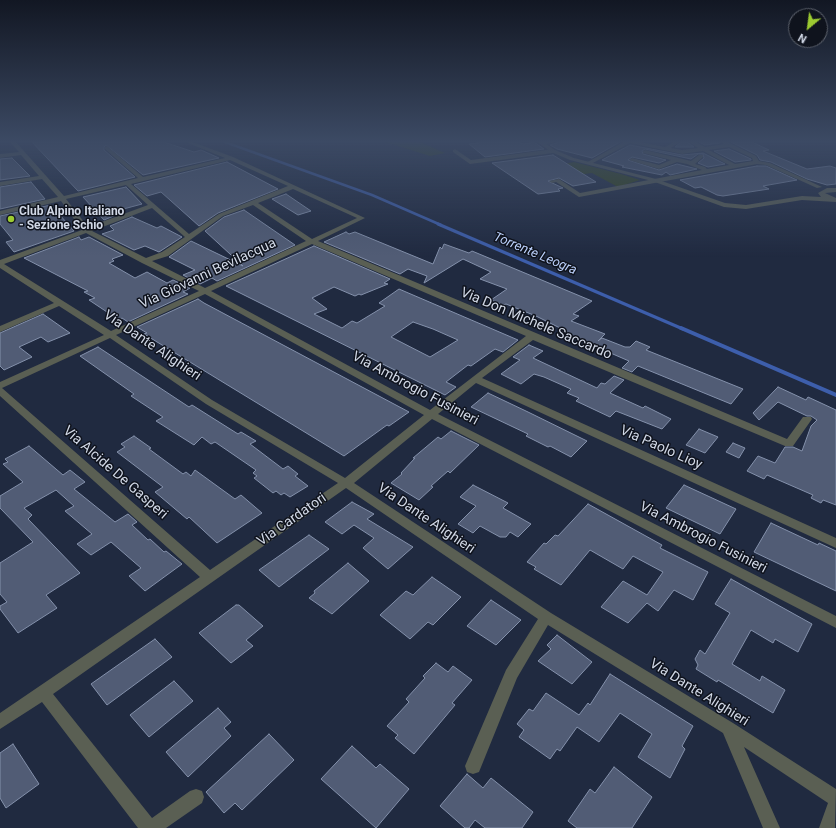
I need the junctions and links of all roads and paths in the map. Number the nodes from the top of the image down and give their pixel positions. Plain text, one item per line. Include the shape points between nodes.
1 (27, 180) edge
2 (45, 180) edge
3 (140, 180) edge
4 (280, 180) edge
5 (654, 180) joint
6 (800, 180) edge
7 (552, 181) dead end
8 (127, 183) junction
9 (0, 184) edge
10 (294, 186) junction
11 (836, 189) edge
12 (822, 190) junction
13 (62, 198) junction
14 (802, 198) junction
15 (833, 200) edge
16 (253, 202) junction
17 (154, 205) junction
18 (0, 213) edge
19 (87, 231) junction
20 (190, 238) junction
21 (310, 241) junction
22 (145, 261) junction
23 (0, 264) edge
24 (204, 290) junction
25 (60, 303) junction
26 (0, 329) edge
27 (109, 335) junction
28 (532, 336) junction
29 (475, 379) junction
30 (0, 386) edge
31 (0, 391) edge
32 (432, 415) junction
33 (807, 419) dead end
34 (346, 483) junction
35 (836, 543) edge
36 (210, 578) junction
37 (546, 617) junction
38 (836, 622) edge
39 (44, 692) junction
40 (0, 722) edge
41 (728, 728) junction
42 (473, 766) dead end
43 (196, 797) dead end
44 (836, 798) edge
45 (836, 804) edge
46 (149, 828) edge
47 (152, 828) edge
48 (772, 828) edge
49 (827, 828) edge

1 - 9 street
2 - 13 street, Via Ambrogio Fusinieri
3 - 8 street
4 - 10 street
5 - 7 street via 640,185 579,195 557,180
5 - 14 street via 733,206 755,206
6 - 12 street
8 - 13 street
8 - 17 street
10 - 16 street
10 - 21 street, Via Giovanni Bevilacqua via 362,218
11 - 12 street
12 - 14 street
12 - 15 street
13 - 18 street
13 - 19 street, Via Ambrogio Fusinieri
14 - 15 street
16 - 20 street via 221,215
16 - 21 street, Via Don Michele Saccardo
17 - 19 street
17 - 20 street
19 - 22 street, Via Ambrogio Fusinieri
19 - 23 street
20 - 22 street via 165,254
21 - 24 street, Via Giovanni Bevilacqua
21 - 28 street, Via Don Michele Saccardo
22 - 24 street, Via Ambrogio Fusinieri
23 - 25 street, Via Dante Alighieri
24 - 27 street, Via Giovanni Bevilacqua
24 - 32 street, Via Ambrogio Fusinieri
25 - 26 street
25 - 27 street, Via Dante Alighieri
27 - 30 street, Via Giovanni Bevilacqua
27 - 34 street, Via Dante Alighieri via 209,402
28 - 29 street, Via Cardatori
28 - 33 street, Via Don Michele Saccardo via 789,444
29 - 32 street, Via Cardatori
29 - 35 street, Via Paolo Lioy
31 - 36 street, Via Alcide De Gasperi
32 - 34 street, Via Cardatori
32 - 38 street, Via Ambrogio Fusinieri
34 - 36 street, Via Cardatori
34 - 37 street, Via Dante Alighieri
36 - 39 street, Via Cardatori
37 - 41 street, Via Dante Alighieri
37 - 42 street via 511,675
39 - 40 street, Via Cardatori
39 - 46 street
41 - 44 street, Via Dante Alighieri
41 - 48 street
43 - 47 street
45 - 49 street

